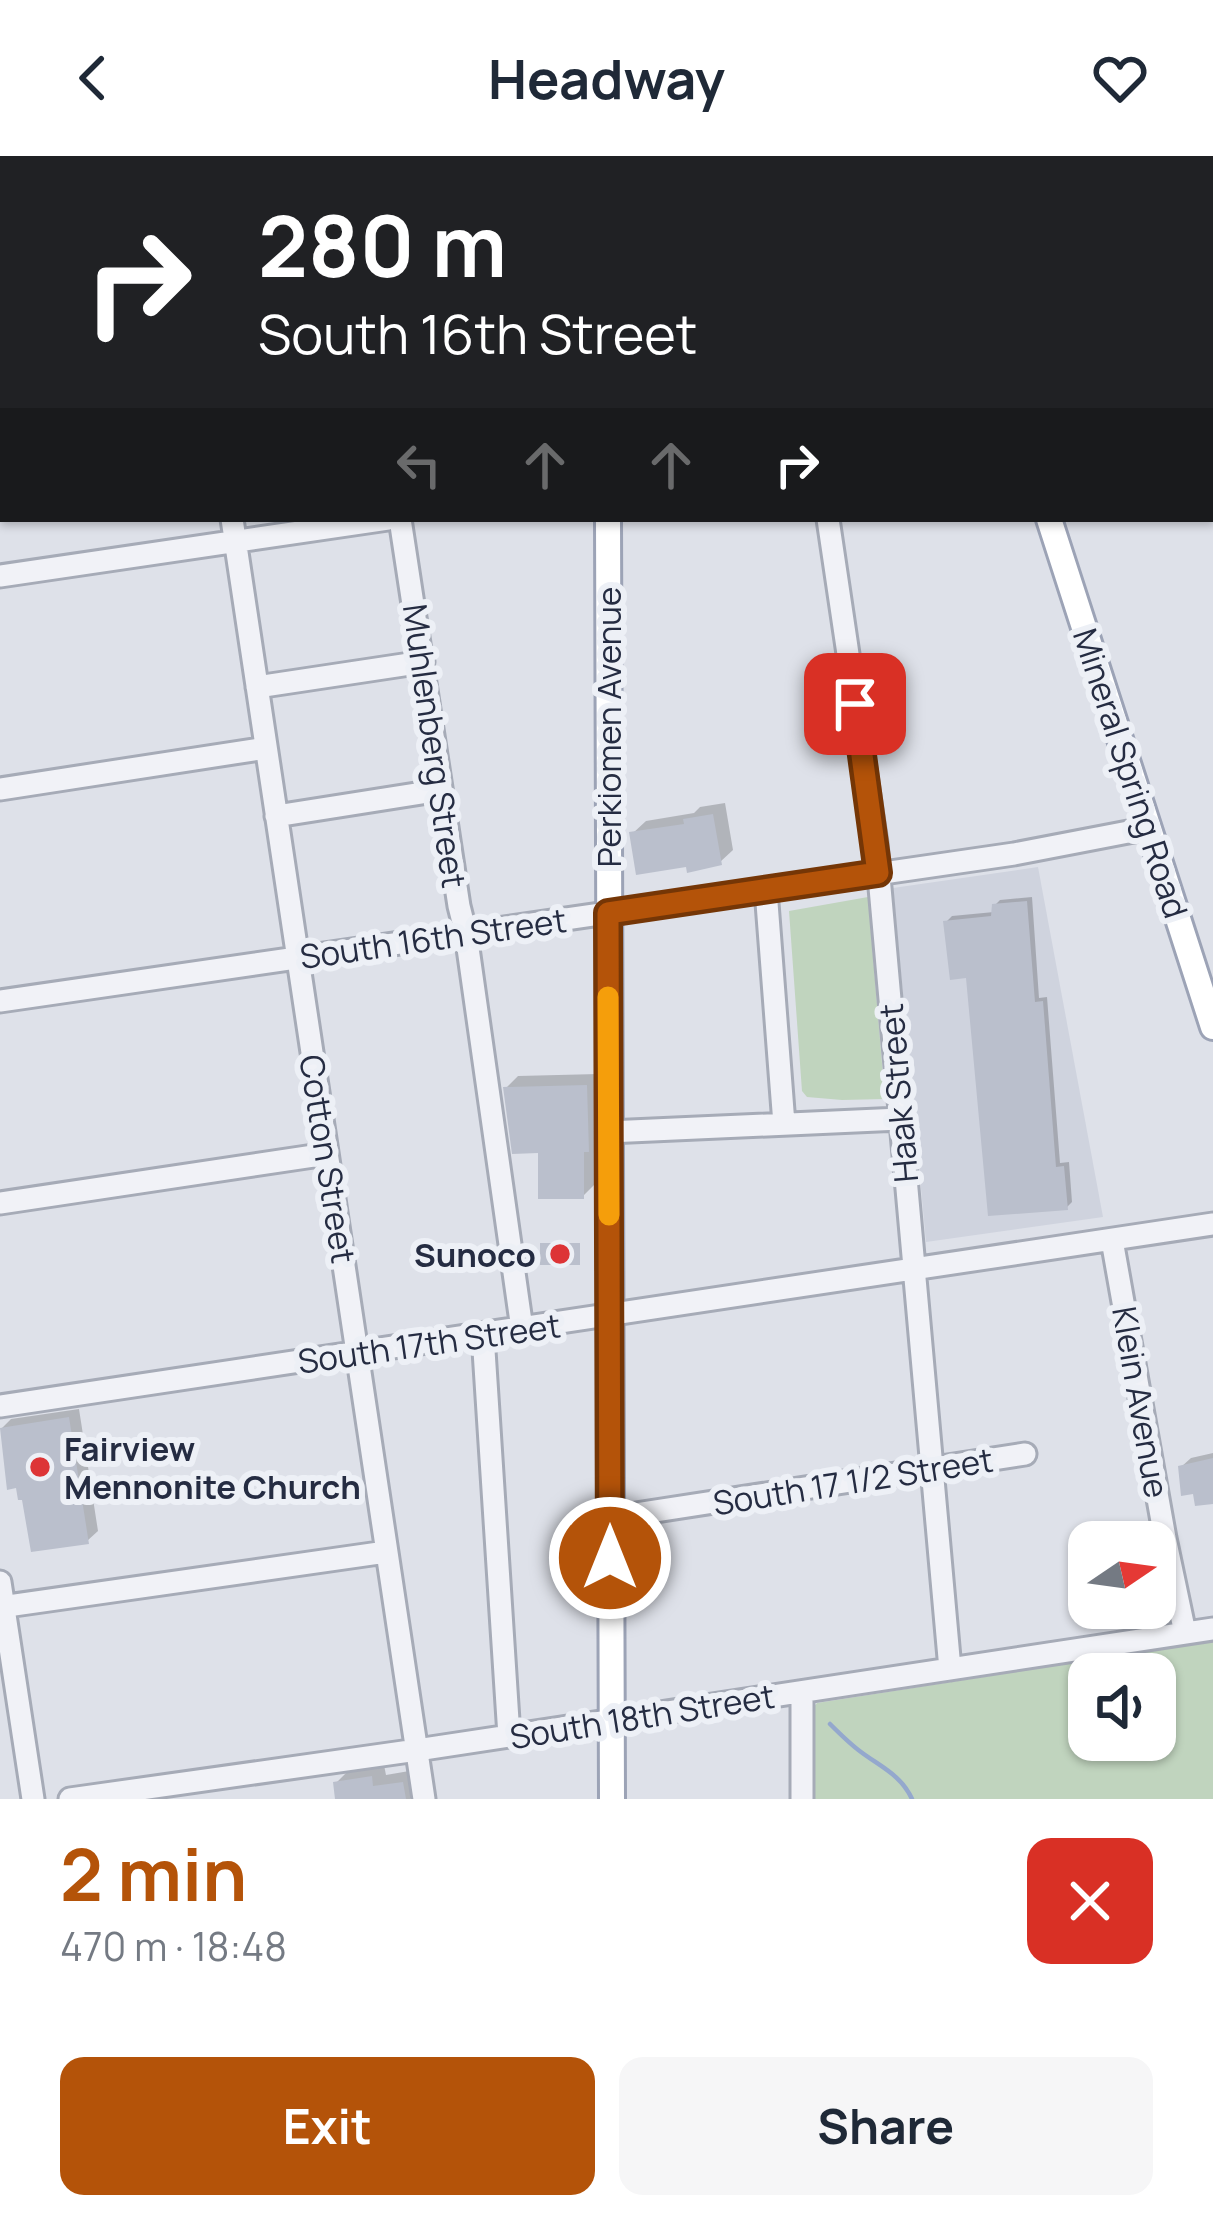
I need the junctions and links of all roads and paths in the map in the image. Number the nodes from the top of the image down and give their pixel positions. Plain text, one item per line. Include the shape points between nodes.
1 (346, 522) edge
2 (400, 522) edge
3 (608, 522) edge
4 (828, 522) edge
5 (1050, 522) edge
6 (234, 530) edge
7 (0, 576) edge
8 (423, 662) junction
9 (257, 686) junction
10 (266, 748) junction
11 (0, 790) edge
12 (441, 790) junction
13 (276, 816) junction
14 (1150, 828) junction
15 (878, 873) junction
16 (766, 890) junction
17 (608, 913) junction
18 (466, 934) junction
19 (298, 958) junction
20 (0, 1001) edge
21 (1213, 1027) edge
22 (900, 1120) junction
23 (784, 1124) junction
24 (608, 1132) junction
25 (327, 1154) junction
26 (0, 1203) edge
27 (1213, 1224) edge
28 (1112, 1240) junction
29 (913, 1271) junction
30 (609, 1316) junction
31 (522, 1330) junction
32 (483, 1335) junction
33 (357, 1354) junction
34 (0, 1406) edge
35 (1025, 1454) dead end
36 (931, 1469) junction
37 (610, 1518) junction
38 (386, 1552) junction
39 (0, 1582) edge
40 (2, 1607) edge
41 (1213, 1629) edge
42 (1185, 1633) junction
43 (950, 1669) junction
44 (802, 1692) junction
45 (611, 1720) junction
46 (508, 1736) junction
47 (417, 1750) junction
48 (33, 1799) edge
49 (70, 1799) edge
50 (424, 1799) edge
51 (611, 1799) edge
52 (802, 1799) edge

1 - 6 street
2 - 8 street, Muhlenberg Street
3 - 17 main road, Perkiomen Avenue
4 - 15 street, Haak Street
5 - 14 main road, Mineral Spring Road
6 - 7 street
6 - 9 street, Cotton Street
8 - 9 street
8 - 12 street, Muhlenberg Street
9 - 10 street, Cotton Street
10 - 11 street
10 - 13 street, Cotton Street
12 - 13 street
12 - 18 street, Muhlenberg Street
13 - 19 street, Cotton Street
14 - 15 street, South 16th Street
14 - 21 main road, Mineral Spring Road
15 - 16 street, South 16th Street
15 - 22 street, Haak Street
16 - 17 street, South 16th Street
16 - 23 street
17 - 18 street, South 16th Street
17 - 24 main road, Perkiomen Avenue
18 - 19 street, South 16th Street
18 - 31 street, Muhlenberg Street
19 - 20 street, South 16th Street
19 - 25 street, Cotton Street
22 - 23 street
22 - 29 street, Haak Street
23 - 24 street
24 - 30 main road, Perkiomen Avenue
25 - 26 street
25 - 33 street, Cotton Street
27 - 28 street, South 17th Street
28 - 29 street, South 17th Street
28 - 42 street, Klein Avenue
29 - 30 street, South 17th Street
29 - 36 street, Haak Street
30 - 31 street, South 17th Street
30 - 37 main road, Perkiomen Avenue
31 - 32 street, South 17th Street
32 - 33 street, South 17th Street
32 - 46 street
33 - 34 street, South 17th Street
33 - 38 street, Cotton Street
35 - 36 street, South 17 1/2 Street
36 - 37 street, South 17 1/2 Street
36 - 43 street, Haak Street
37 - 45 main road, Perkiomen Avenue
38 - 40 street
38 - 47 street, Cotton Street
39 - 40 street
40 - 48 street
41 - 42 street, South 18th Street
42 - 43 street, South 18th Street
43 - 44 street, South 18th Street
44 - 45 street, South 18th Street
44 - 52 street
45 - 46 street, South 18th Street
45 - 51 main road, Perkiomen Avenue
46 - 47 street, South 18th Street
47 - 49 street, South 18th Street
47 - 50 street, Cotton Street

